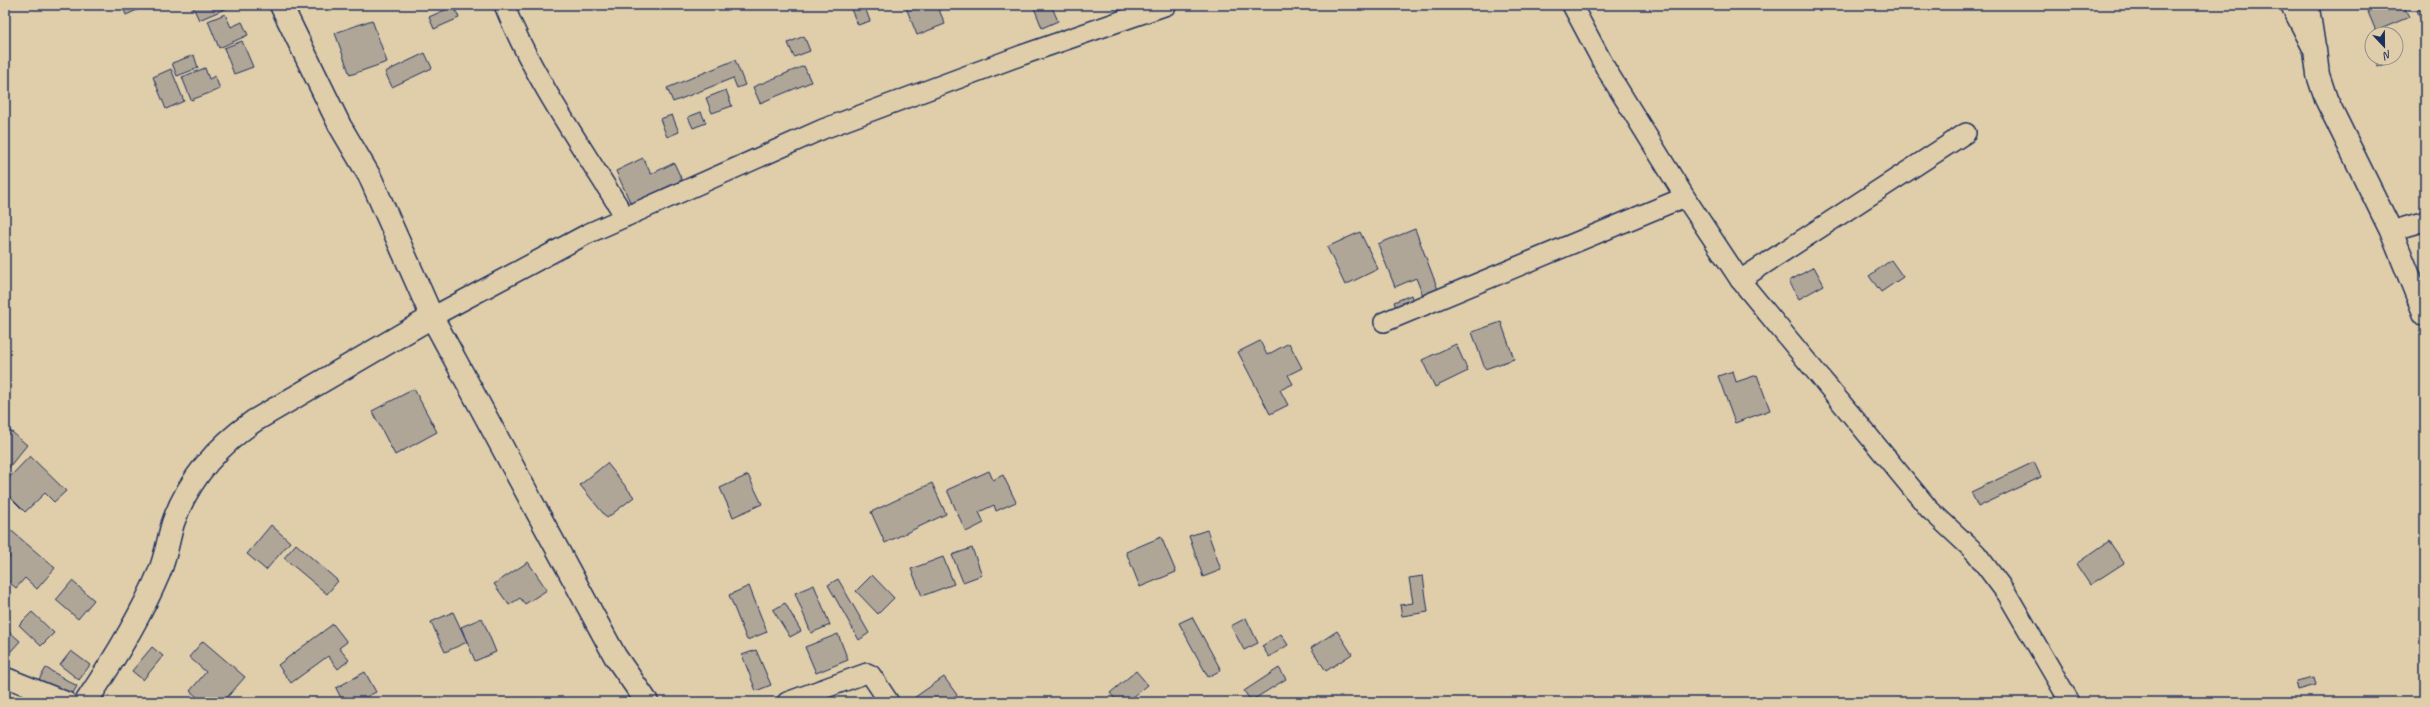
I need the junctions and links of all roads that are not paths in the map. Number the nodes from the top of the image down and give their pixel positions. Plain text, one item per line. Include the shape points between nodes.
1 (281, 5) edge
2 (504, 5) edge
3 (1167, 5) edge
4 (1572, 5) edge
5 (2292, 5) edge
6 (2309, 5) edge
7 (2315, 50) junction
8 (1966, 133) dead end
9 (1685, 196) junction
10 (625, 217) junction
11 (2425, 221) edge
12 (2391, 231) junction
13 (1740, 280) junction
14 (2425, 315) edge
15 (432, 317) junction
16 (1384, 322) dead end
17 (5, 677) edge
18 (67, 702) edge
19 (86, 702) edge
20 (647, 702) edge
21 (787, 702) edge
22 (889, 702) edge
23 (2070, 702) edge

1 - 15 street via 340,126 370,177
2 - 10 street via 514,32 550,96
3 - 10 street via 1022,55 823,129
4 - 9 street via 1606,69
5 - 7 street
6 - 7 street
7 - 12 street via 2318,75 2326,99
8 - 13 street
9 - 13 street
9 - 16 street
10 - 15 street
11 - 12 street
12 - 14 street
13 - 23 street via 1919,497 1976,553 2007,594
15 - 19 street via 254,421 231,437 209,460 190,488 173,522 160,572 144,604
15 - 20 street via 615,656
17 - 18 street
21 - 22 street via 866,673 871,675

